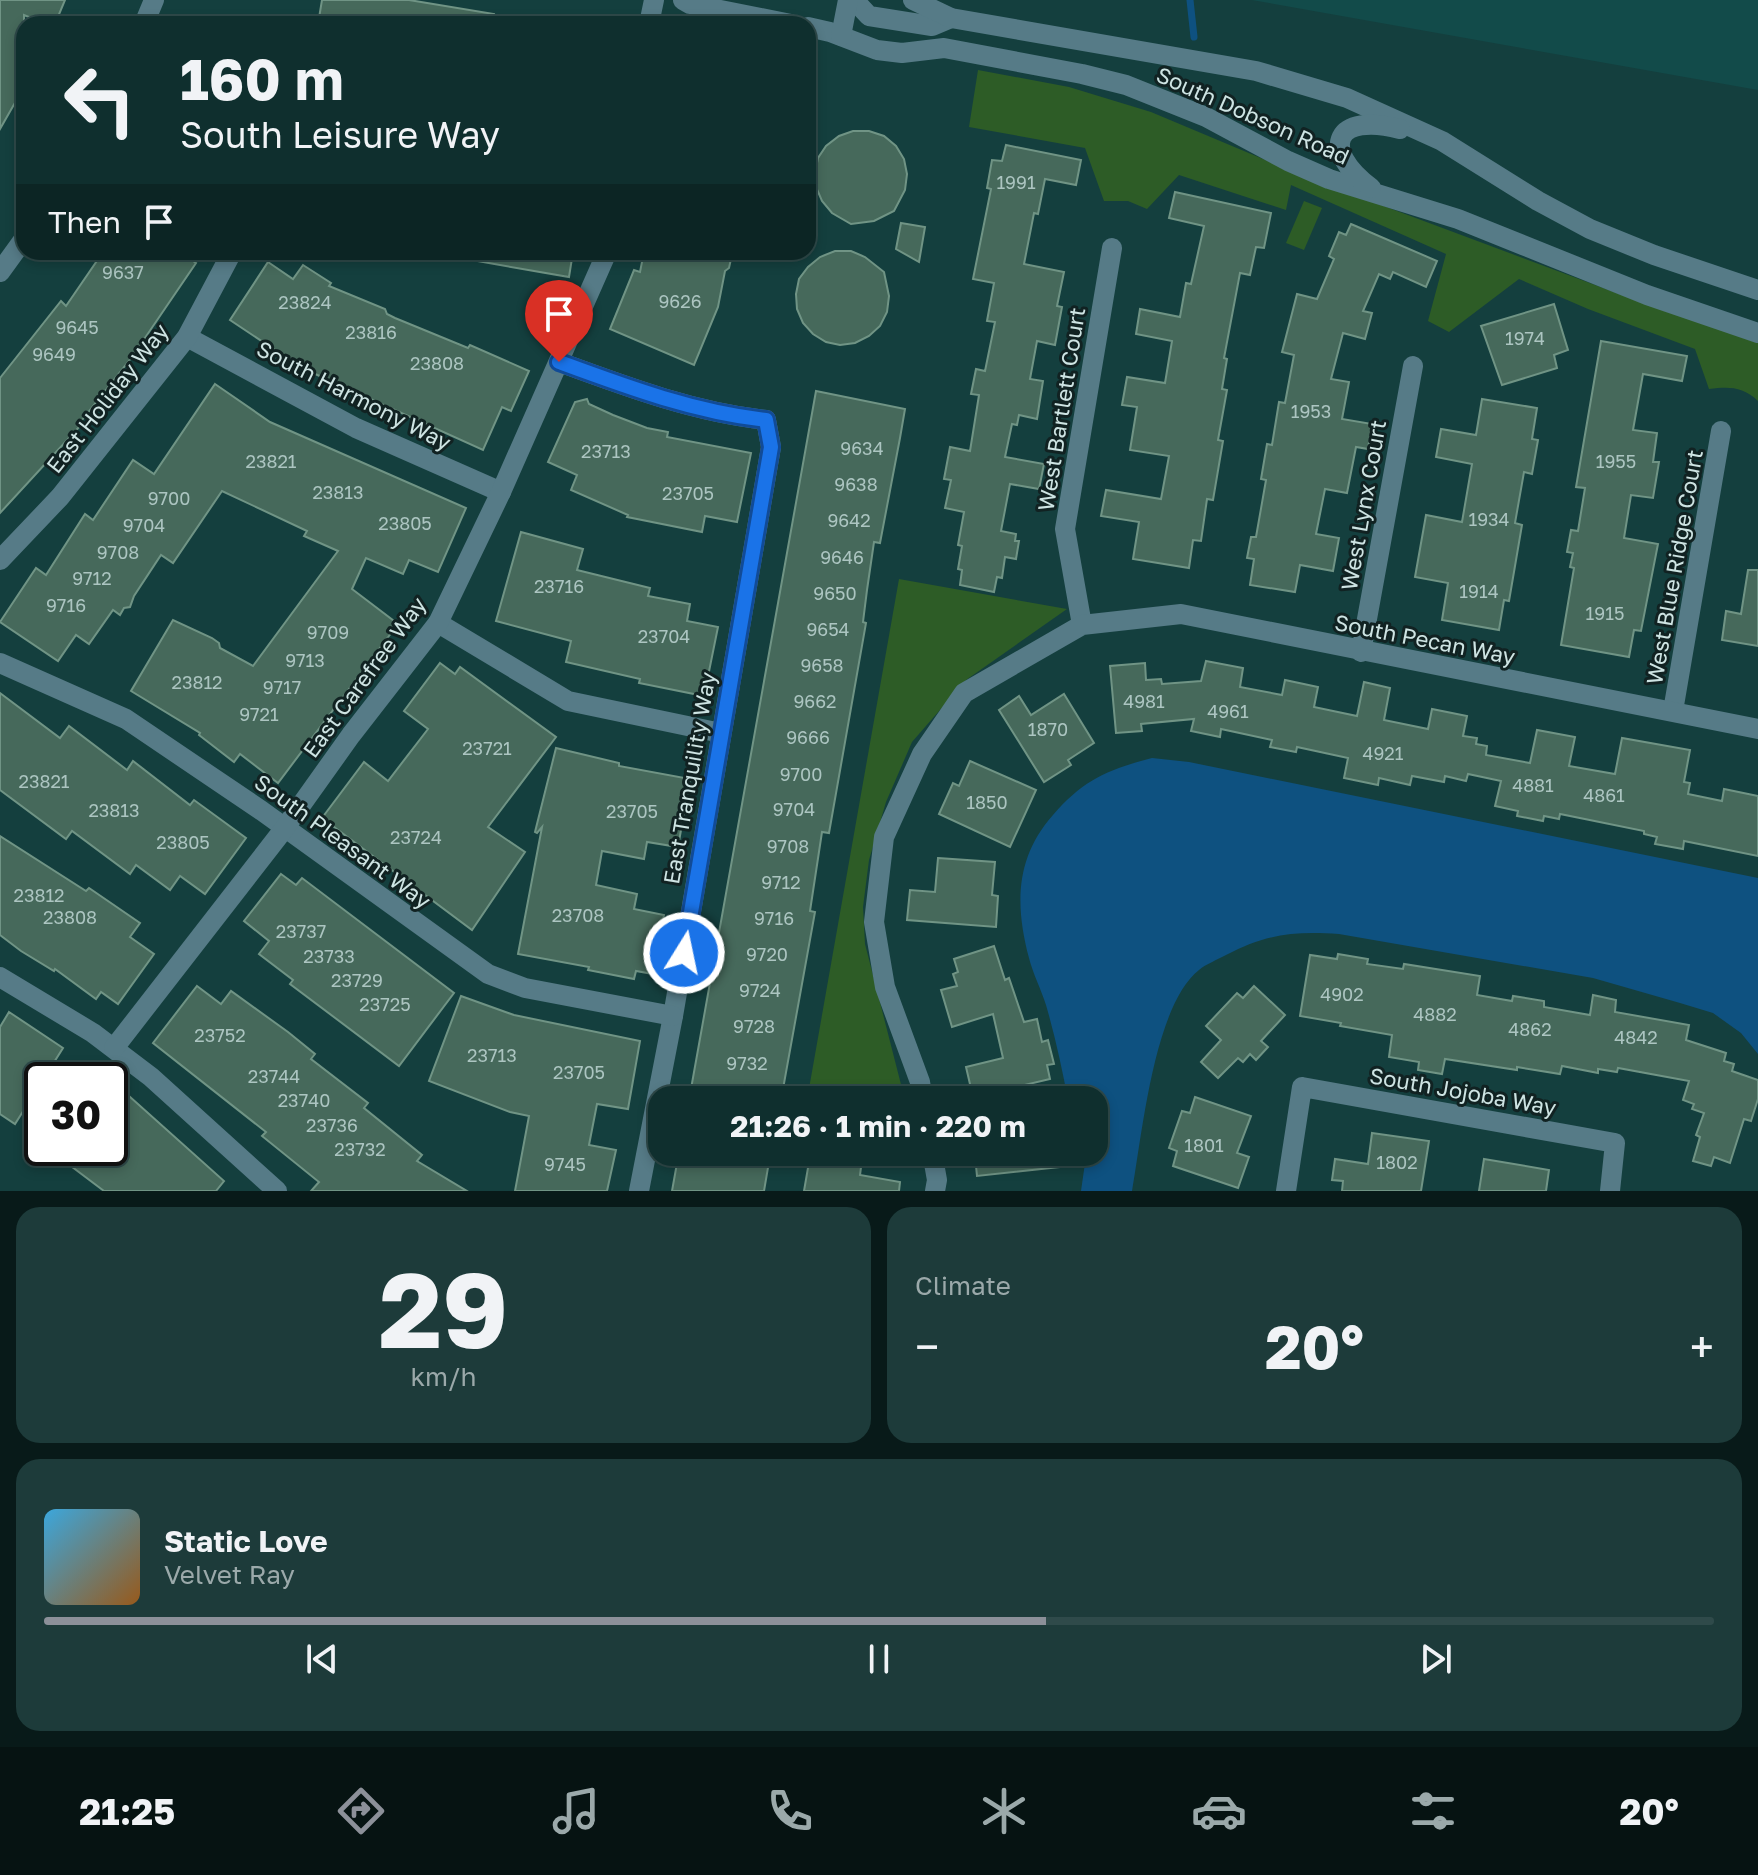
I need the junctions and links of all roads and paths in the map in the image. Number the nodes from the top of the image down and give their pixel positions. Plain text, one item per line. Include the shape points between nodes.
1 (683, 0) edge
2 (851, 0) edge
3 (913, 0) edge
4 (733, 6) edge
5 (765, 16) edge
6 (951, 18) junction
7 (816, 29) edge
8 (841, 36) junction
9 (944, 48) junction
10 (1442, 141) junction
11 (1381, 195) junction
12 (1112, 248) dead end
13 (16, 250) edge
14 (228, 260) edge
15 (604, 260) edge
16 (0, 272) edge
17 (1758, 290) edge
18 (1758, 333) edge
19 (187, 337) junction
20 (559, 362) junction
21 (1413, 366) dead end
22 (1721, 431) dead end
23 (501, 492) junction
24 (0, 560) edge
25 (438, 623) junction
26 (1082, 625) junction
27 (1361, 652) junction
28 (0, 663) edge
29 (1673, 711) junction
30 (1758, 729) edge
31 (721, 733) junction
32 (284, 829) junction
33 (0, 977) edge
34 (673, 1016) junction
35 (114, 1048) junction
36 (921, 1086) edge
37 (934, 1166) edge
38 (277, 1191) edge
39 (639, 1191) edge
40 (935, 1191) edge
41 (1286, 1191) edge
42 (1610, 1191) edge

1 - 4 street
2 - 6 street, South Dobson Road via 869,16 932,26
2 - 8 street
3 - 6 street, South Dobson Road
4 - 5 street
6 - 9 street
6 - 10 street, South Dobson Road via 1256,71 1347,98
7 - 8 street, South Dobson Road
8 - 9 street, South Dobson Road via 902,53
9 - 11 street, South Dobson Road via 1126,85 1206,117 1329,179
10 - 11 street via 1382,125 1347,128 1339,146 1343,160
10 - 17 street, South Dobson Road via 1590,229
11 - 18 street, South Dobson Road via 1492,231 1647,295
12 - 26 street, West Bartlett Court via 1065,529
13 - 16 street
14 - 19 street, East Holiday Way
15 - 20 street, East Carefree Way
19 - 23 street, South Harmony Way via 356,428
19 - 24 street, East Holiday Way via 60,497
20 - 23 street, East Carefree Way
20 - 31 street, East Tranquility Way via 653,397 766,420 771,447
21 - 27 street, West Lynx Court
22 - 29 street, West Blue Ridge Court
23 - 25 street, East Carefree Way
25 - 31 street via 568,701
25 - 32 street, East Carefree Way
26 - 27 street, South Pecan Way via 1181,614
26 - 36 street via 964,693 922,754 884,837 874,922 885,987
27 - 29 street, South Pecan Way
28 - 32 street, South Pleasant Way via 126,719
29 - 30 street, South Pecan Way
31 - 34 street, East Tranquility Way
32 - 34 street, South Pleasant Way via 488,974 525,988
32 - 35 street, East Carefree Way
33 - 35 street
34 - 39 street, East Tranquility Way
35 - 38 street
37 - 40 street
41 - 42 street, South Jojoba Way via 1302,1087 1615,1143

